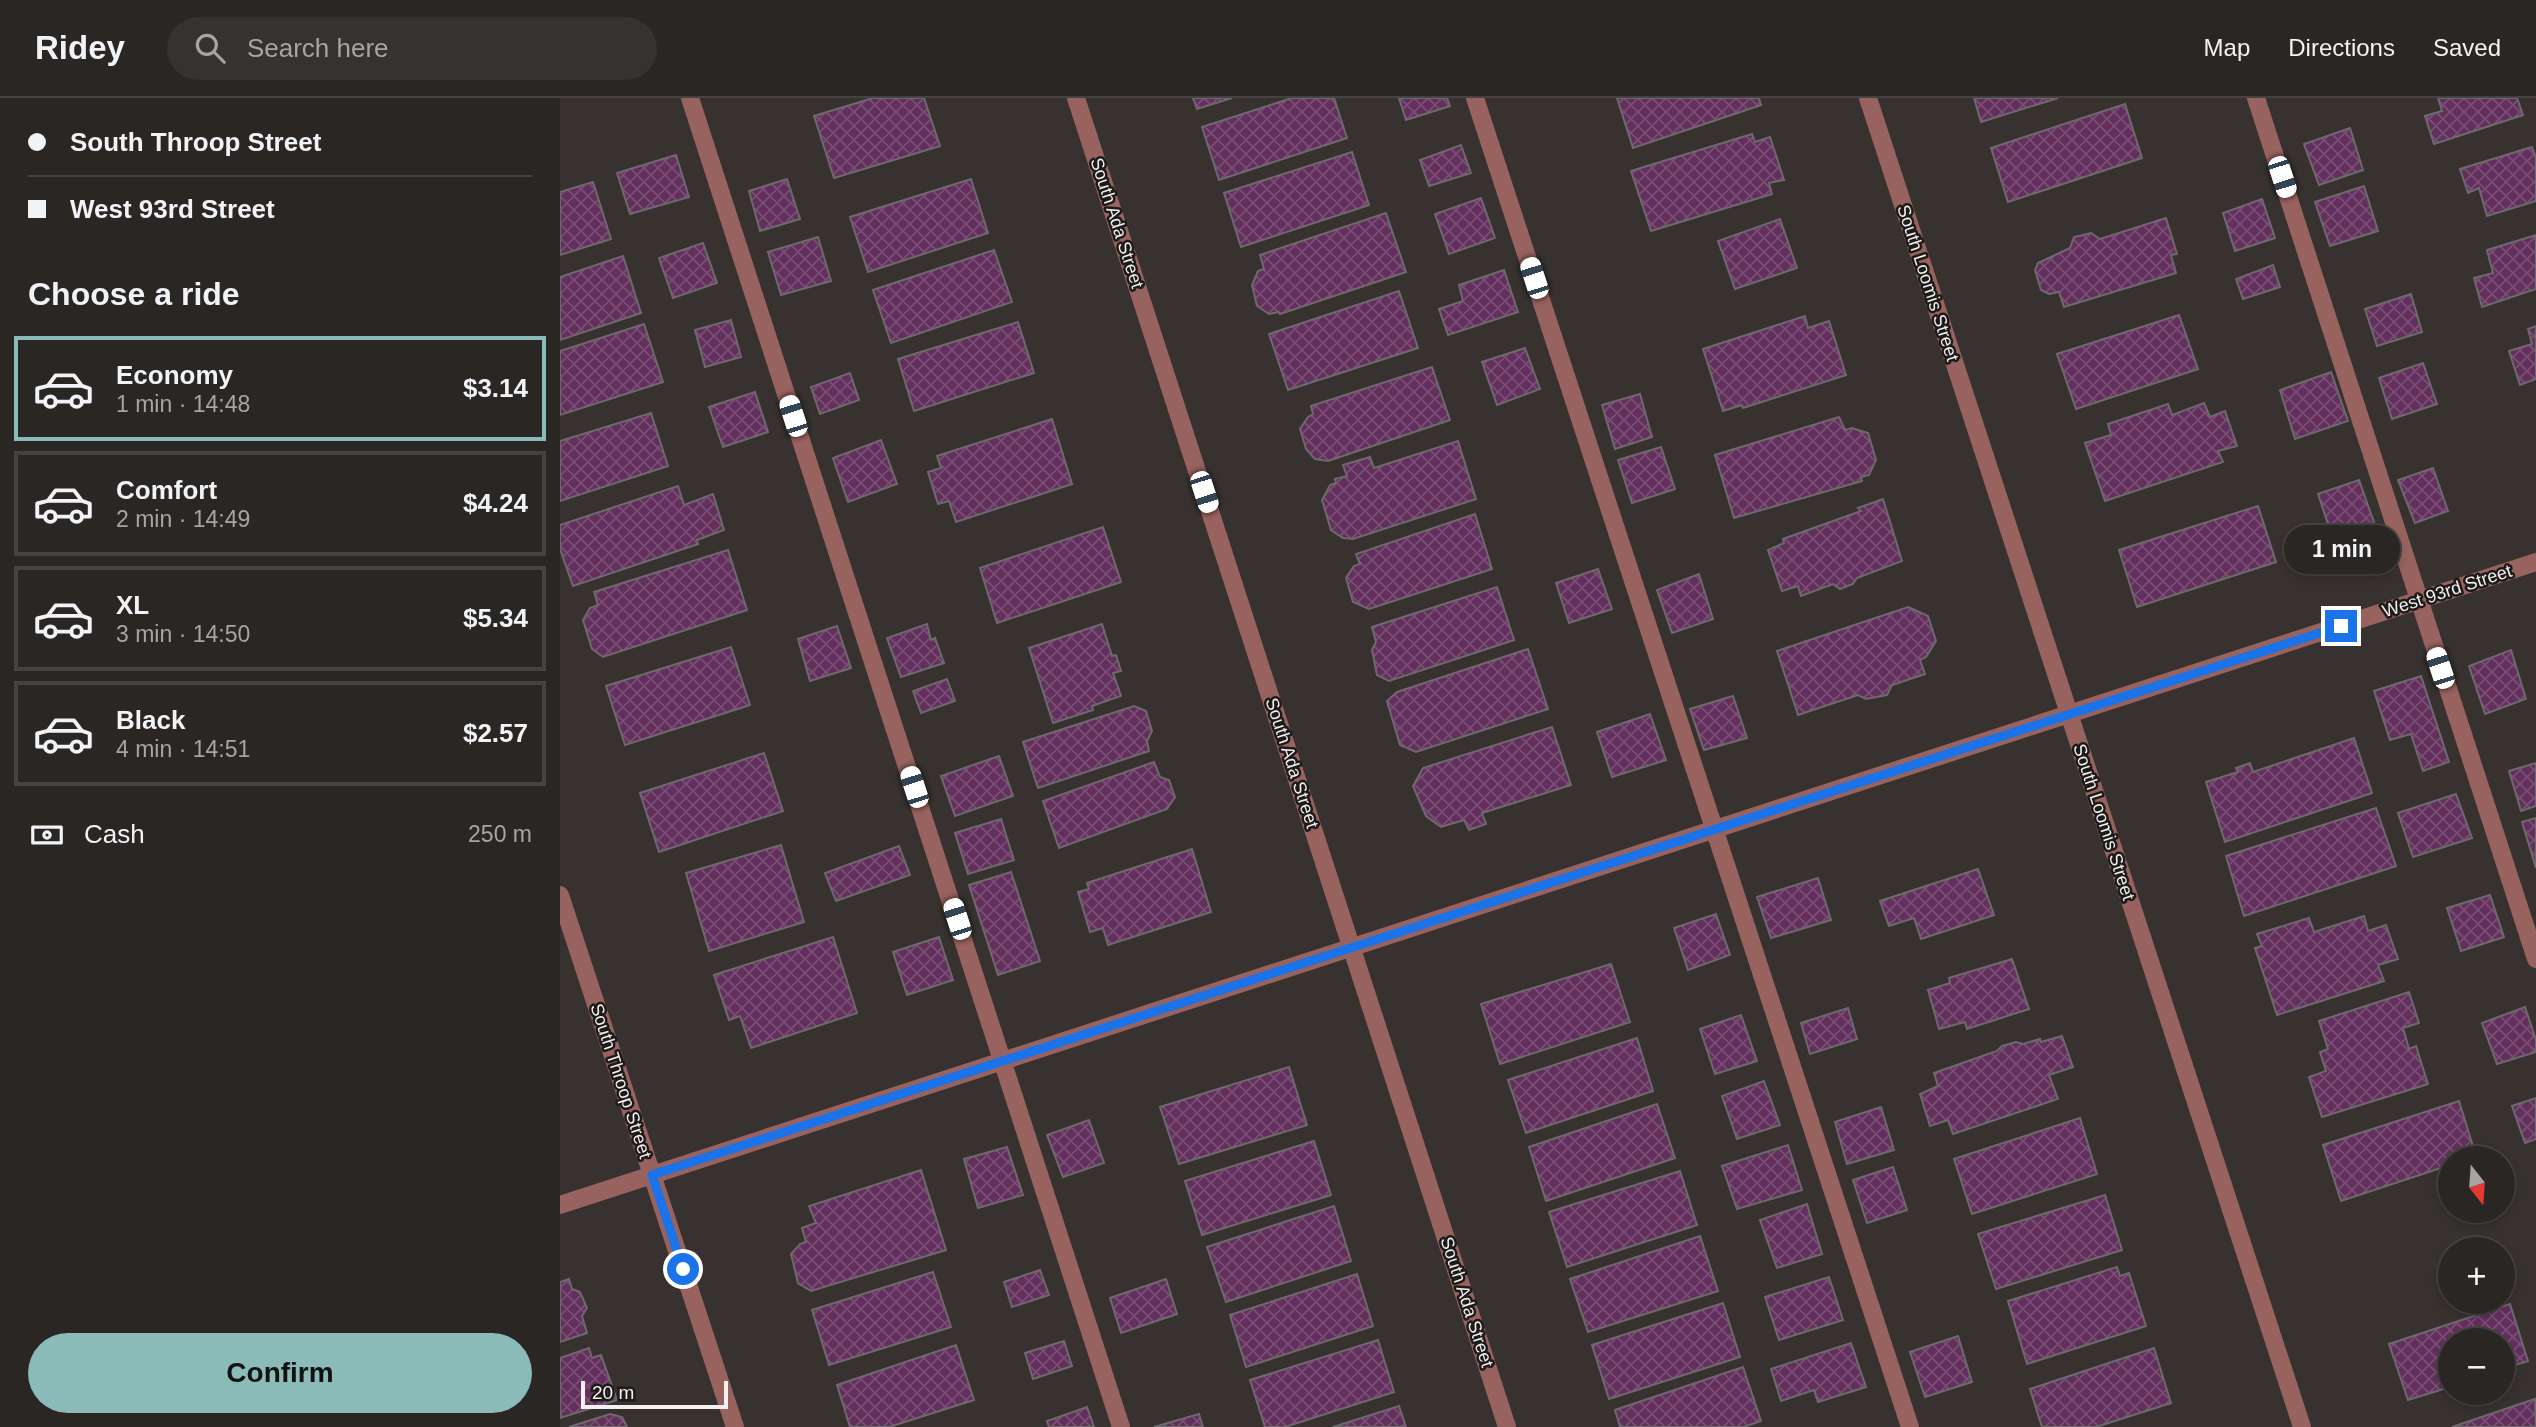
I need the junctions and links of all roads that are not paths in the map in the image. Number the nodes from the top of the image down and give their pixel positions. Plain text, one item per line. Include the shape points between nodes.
1 (690, 98) edge
2 (1076, 98) edge
3 (1475, 98) edge
4 (1868, 98) edge
5 (2256, 98) edge
6 (2536, 562) edge
7 (2419, 601) junction
8 (2069, 715) junction
9 (1715, 830) junction
10 (560, 895) edge
11 (1352, 947) junction
12 (2536, 959) edge
13 (1003, 1061) junction
14 (652, 1175) junction
15 (560, 1205) edge
16 (735, 1427) edge
17 (1121, 1427) edge
18 (1507, 1427) edge
19 (1910, 1427) edge
20 (2302, 1427) edge

1 - 13 street
2 - 11 street, South Ada Street
3 - 9 street
4 - 8 street, South Loomis Street
5 - 7 street
6 - 7 street, West 93rd Street
7 - 8 street, West 93rd Street
7 - 12 street
8 - 9 street, West 93rd Street
8 - 20 street, South Loomis Street
9 - 11 street, West 93rd Street
9 - 19 street
10 - 14 street, South Throop Street
11 - 13 street, West 93rd Street
11 - 18 street, South Ada Street
13 - 14 street, West 93rd Street
13 - 17 street
14 - 15 street, West 93rd Street
14 - 16 street, South Throop Street

